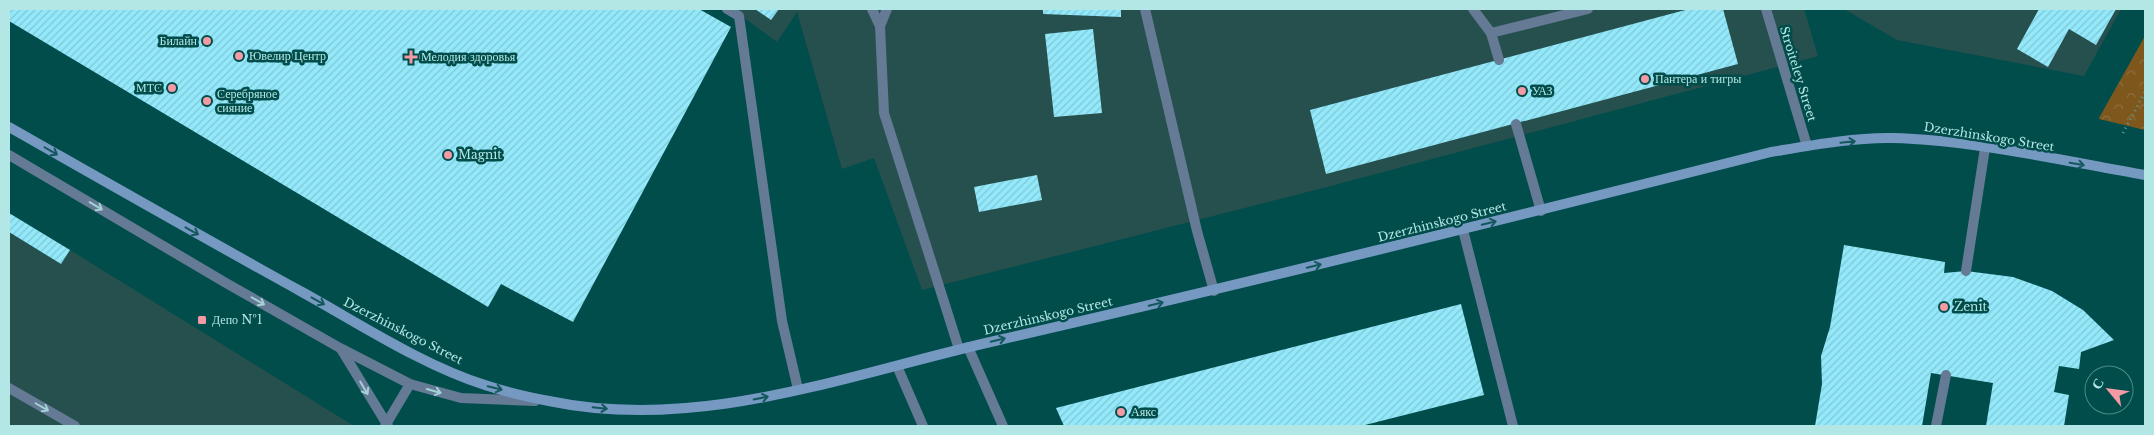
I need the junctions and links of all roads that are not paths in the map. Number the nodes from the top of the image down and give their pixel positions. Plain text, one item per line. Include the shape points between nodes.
1 (727, 9) edge
2 (872, 9) edge
3 (887, 9) edge
4 (1144, 9) edge
5 (1473, 9) edge
6 (1588, 9) edge
7 (1766, 9) edge
8 (880, 26) junction
9 (1490, 33) junction
10 (1499, 60) dead end
11 (1516, 124) dead end
12 (9, 127) edge
13 (1807, 146) junction
14 (1985, 148) junction
15 (9, 155) edge
16 (2145, 175) edge
17 (1541, 211) junction
18 (1463, 230) junction
19 (1966, 271) dead end
20 (1214, 291) junction
21 (340, 348) junction
22 (963, 348) junction
23 (897, 366) junction
24 (1946, 375) dead end
25 (410, 384) junction
26 (9, 388) edge
27 (798, 390) junction
28 (551, 402) junction
29 (75, 426) edge
30 (386, 426) edge
31 (924, 426) edge
32 (1003, 426) edge
33 (1513, 426) edge
34 (1936, 426) edge

1 - 27 street via 739,16 782,321
2 - 8 street
3 - 8 street
4 - 20 street via 1194,221
5 - 9 street
6 - 9 street
7 - 13 street, Stroiteley Street
8 - 22 street via 884,113
9 - 10 street
11 - 17 street
12 -> 28 main road, Dzerzhinskogo Street via 436,365 484,385
13 -> 14 main road, Dzerzhinskogo Street via 1890,137 1939,140
13 - 17 main road, Dzerzhinskogo Street via 1771,152
14 -> 16 main road, Dzerzhinskogo Street
14 - 19 street
15 -> 21 street
18 -> 17 main road, Dzerzhinskogo Street
20 -> 18 main road, Dzerzhinskogo Street
18 - 33 street
22 -> 20 main road, Dzerzhinskogo Street
21 - 25 street
21 -> 30 street
22 - 23 main road, Dzerzhinskogo Street
22 - 32 street
23 - 27 main road, Dzerzhinskogo Street
23 - 31 street
24 - 34 street
25 -> 28 street via 461,398
25 - 30 street
26 -> 29 street
28 -> 27 main road, Dzerzhinskogo Street via 648,411 718,405

